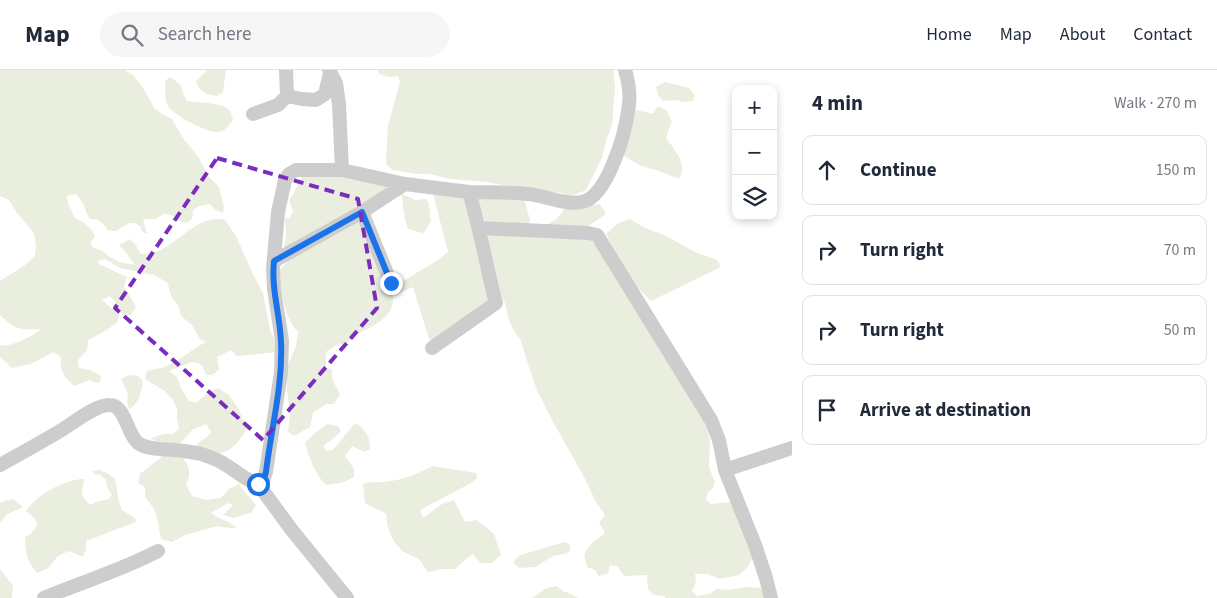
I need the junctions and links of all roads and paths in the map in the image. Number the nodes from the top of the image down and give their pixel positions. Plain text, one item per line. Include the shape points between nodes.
1 (286, 70) edge
2 (625, 70) edge
3 (329, 72) edge
4 (287, 96) junction
5 (253, 114) dead end
6 (342, 170) junction
7 (405, 184) junction
8 (468, 192) junction
9 (362, 212) junction
10 (479, 228) junction
11 (274, 261) junction
12 (391, 283) dead end
13 (432, 348) dead end
14 (792, 448) edge
15 (0, 465) edge
16 (725, 470) junction
17 (258, 484) junction
18 (158, 550) dead end
19 (44, 598) edge
20 (347, 598) edge
21 (771, 598) edge

1 - 4 street
2 - 8 street via 629,84 629,110 620,144 607,177 599,190 586,201 572,204 532,195
3 - 4 street via 325,94 316,100
3 - 6 street via 336,83 339,104
4 - 5 street via 278,105
6 - 7 street
6 - 11 street via 296,170 289,174 278,212
7 - 8 street
7 - 9 street
8 - 10 street
9 - 11 street
9 - 12 street
10 - 13 street via 496,303
10 - 16 street via 597,235 711,420
11 - 17 street via 274,289 282,341 281,372 266,472
14 - 16 street
15 - 17 street via 108,404 120,410 138,443 210,457
16 - 21 street via 758,553
17 - 20 street
18 - 19 street

